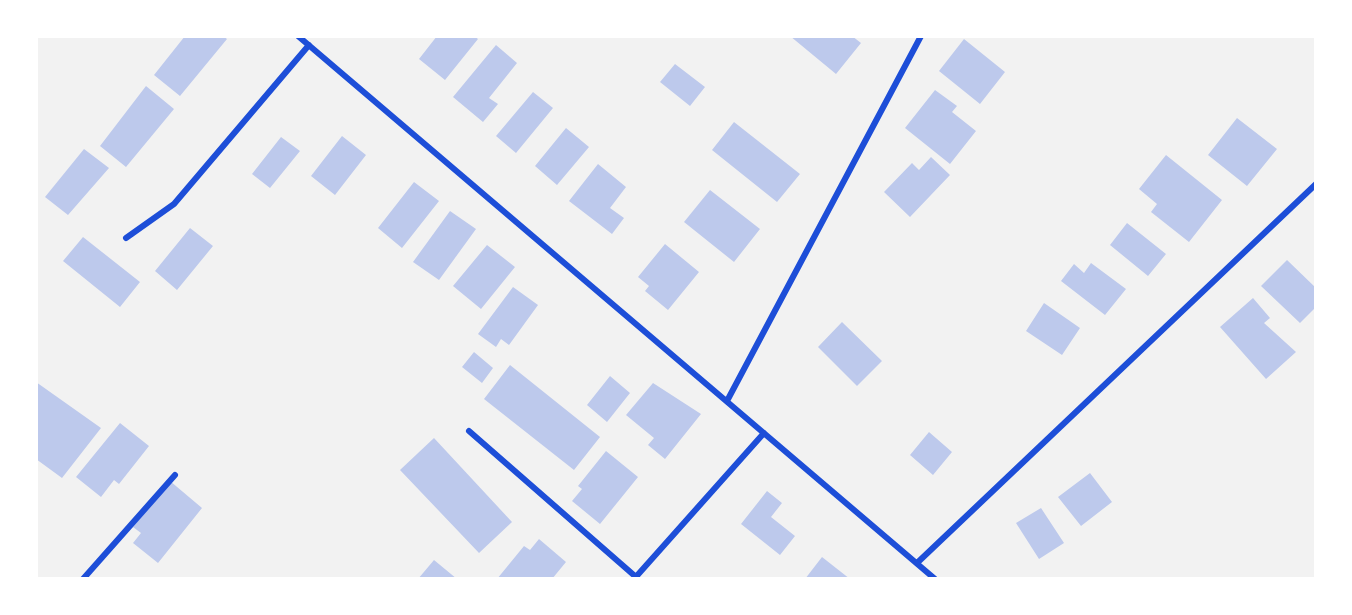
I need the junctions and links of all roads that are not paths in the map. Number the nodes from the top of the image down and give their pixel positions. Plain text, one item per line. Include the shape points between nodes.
1 (298, 36) edge
2 (921, 36) edge
3 (309, 45) junction
4 (1316, 184) edge
5 (126, 238) dead end
6 (727, 401) junction
7 (469, 431) dead end
8 (764, 433) junction
9 (175, 475) dead end
10 (916, 563) junction
11 (635, 578) edge
12 (83, 579) edge
13 (936, 579) edge

1 - 3 street
2 - 6 street
3 - 5 street via 174,204
3 - 6 street
4 - 10 street
6 - 8 street
7 - 11 street
8 - 10 street
8 - 11 street
9 - 12 street
10 - 13 street

